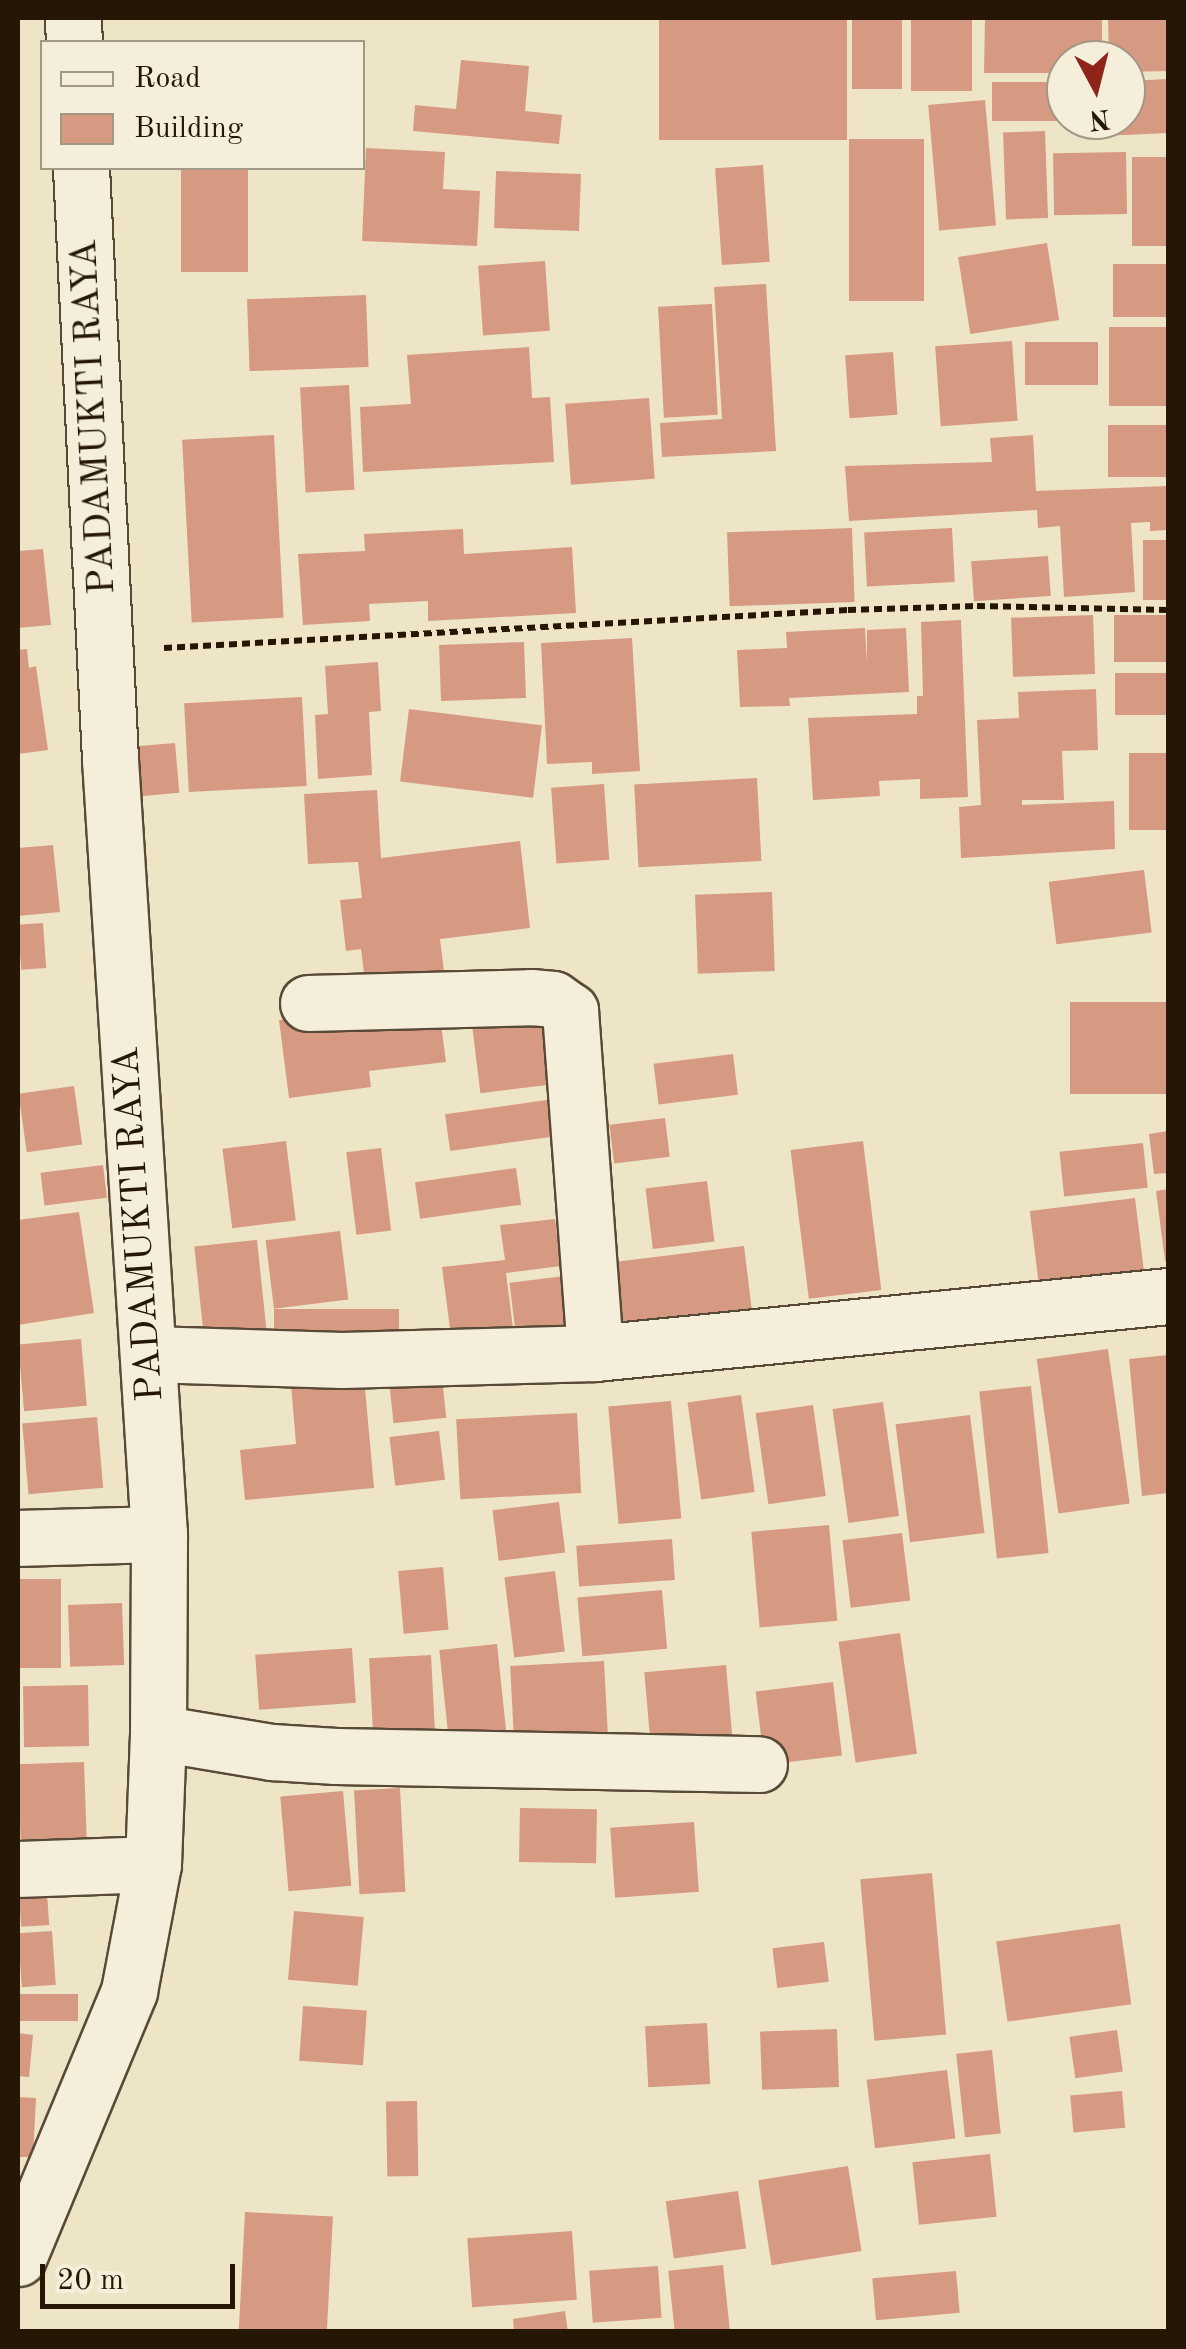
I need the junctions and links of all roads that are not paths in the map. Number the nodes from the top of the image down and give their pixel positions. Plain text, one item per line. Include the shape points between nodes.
1 (81, 170) edge
2 (308, 1002) dead end
3 (1168, 1296) edge
4 (594, 1353) junction
5 (149, 1354) junction
6 (159, 1534) junction
7 (18, 1538) edge
8 (158, 1733) junction
9 (760, 1764) dead end
10 (153, 1864) junction
11 (18, 1869) edge
12 (18, 2258) edge

1 - 5 street, PADAMUKTI RAYA
2 - 4 street via 531,997 553,998 570,1011
3 - 4 street
4 - 5 street via 342,1360
5 - 6 street, PADAMUKTI RAYA
6 - 7 street
6 - 8 street, PADAMUKTI RAYA
8 - 9 street via 336,1756
8 - 10 street, PADAMUKTI RAYA
10 - 11 street
10 - 12 street, PADAMUKTI RAYA via 129,1990

